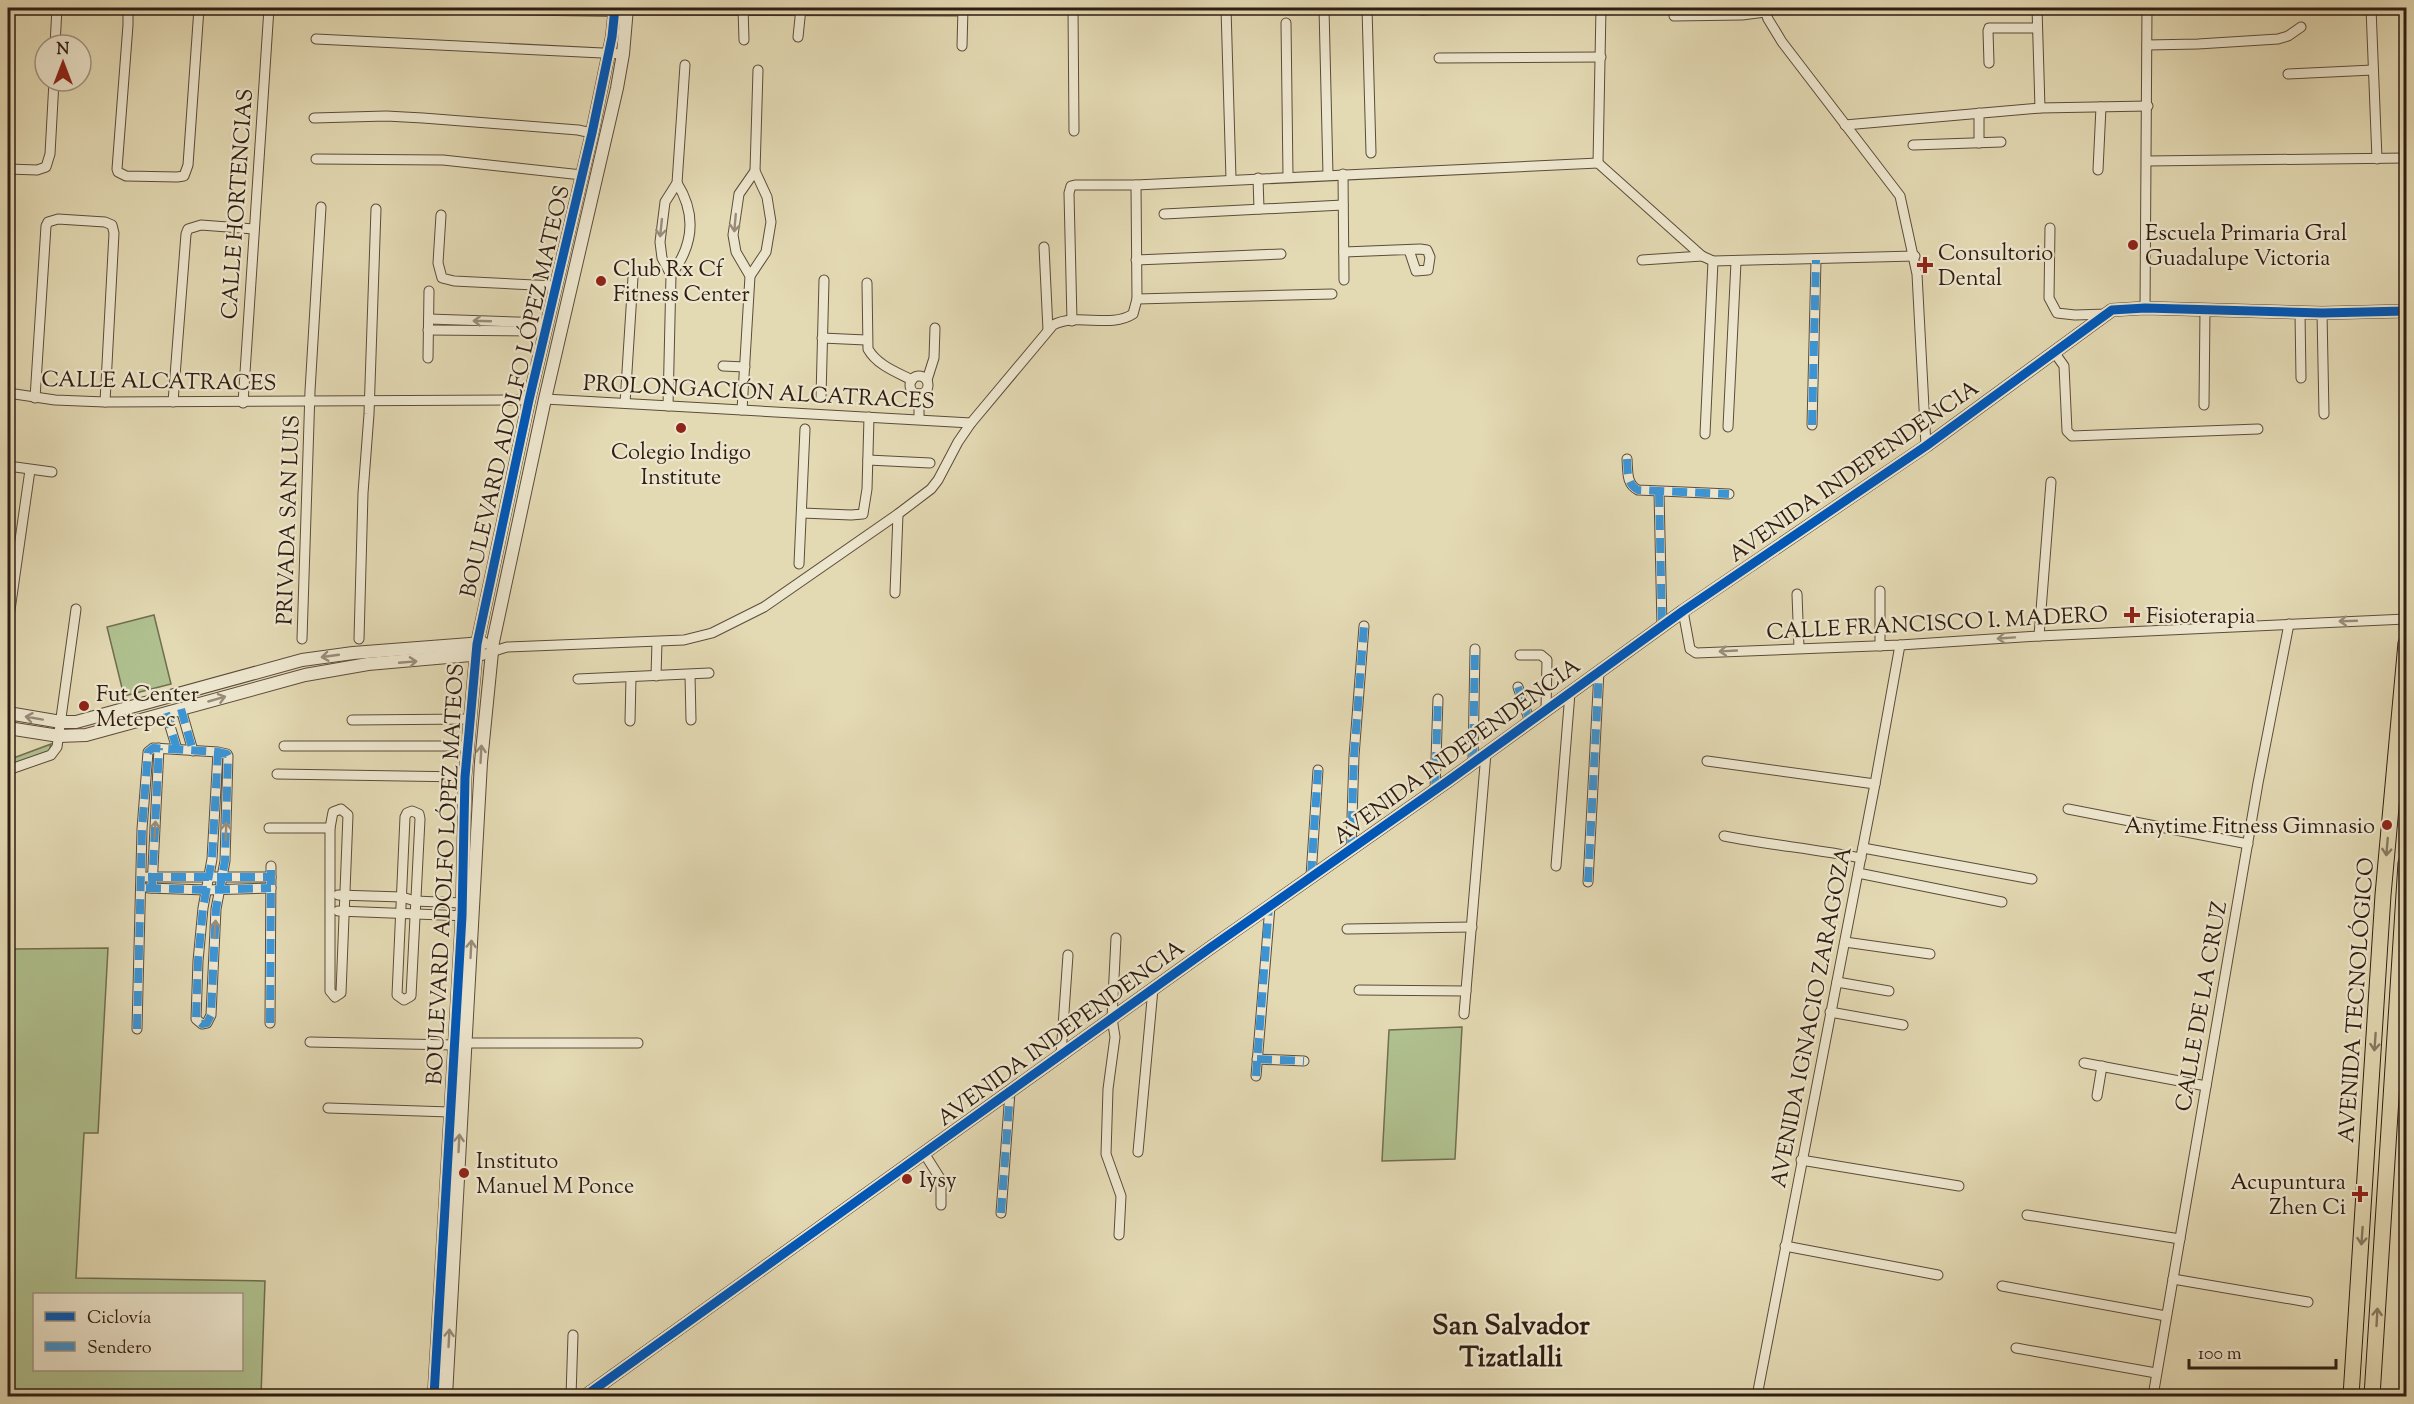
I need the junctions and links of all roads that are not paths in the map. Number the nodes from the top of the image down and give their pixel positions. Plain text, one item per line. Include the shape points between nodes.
1 (57, 8) edge
2 (128, 8) edge
3 (199, 8) edge
4 (268, 8) edge
5 (496, 8) edge
6 (531, 8) edge
7 (682, 8) edge
8 (743, 8) edge
9 (1073, 8) edge
10 (1226, 8) edge
11 (1324, 8) edge
12 (1367, 8) edge
13 (1479, 8) edge
14 (1601, 8) edge
15 (2037, 8) edge
16 (2147, 8) edge
17 (2370, 8) edge
18 (621, 9) edge
19 (800, 9) edge
20 (861, 9) edge
21 (921, 9) edge
22 (963, 9) edge
23 (1421, 10) dead end
24 (1764, 10) edge
25 (1674, 16) dead end
26 (1286, 23) dead end
27 (2301, 27) dead end
28 (2037, 28) junction
29 (56, 33) edge
30 (798, 37) dead end
31 (316, 39) dead end
32 (744, 40) dead end
33 (2147, 45) junction
34 (962, 46) dead end
35 (609, 53) junction
36 (623, 54) junction
37 (1601, 57) junction
38 (1438, 58) dead end
39 (1989, 63) dead end
40 (685, 65) dead end
41 (758, 70) dead end
42 (2373, 70) junction
43 (2288, 74) dead end
44 (53, 93) edge
45 (2101, 106) junction
46 (2148, 106) junction
47 (2040, 108) junction
48 (1979, 113) junction
49 (314, 118) dead end
50 (1845, 125) junction
51 (1074, 131) dead end
52 (592, 133) junction
53 (2001, 142) dead end
54 (1979, 143) junction
55 (1913, 145) dead end
56 (1371, 153) dead end
57 (2406, 158) edge
58 (316, 159) dead end
59 (2377, 159) junction
60 (2148, 161) junction
61 (1598, 163) junction
62 (8, 169) edge
63 (2098, 170) dead end
64 (755, 171) junction
65 (1343, 174) junction
66 (582, 175) junction
67 (1328, 175) junction
68 (2406, 175) edge
69 (1288, 176) junction
70 (1258, 178) junction
71 (1231, 179) junction
72 (677, 183) junction
73 (1136, 184) junction
74 (2406, 201) edge
75 (1343, 205) junction
76 (321, 207) dead end
77 (376, 209) dead end
78 (1259, 209) junction
79 (1164, 214) dead end
80 (441, 215) dead end
81 (2050, 228) dead end
82 (254, 230) junction
83 (1044, 248) dead end
84 (1409, 250) dead end
85 (1344, 252) junction
86 (1281, 254) dead end
87 (1702, 256) junction
88 (1915, 256) junction
89 (1136, 260) junction
90 (1642, 260) dead end
91 (1816, 260) junction
92 (1713, 261) junction
93 (1736, 262) junction
94 (671, 275) junction
95 (750, 276) junction
96 (633, 277) dead end
97 (824, 280) dead end
98 (1344, 280) dead end
99 (867, 283) dead end
100 (556, 286) junction
101 (429, 291) dead end
102 (1332, 294) dead end
103 (1137, 299) junction
104 (2145, 308) junction
105 (2205, 310) junction
106 (2406, 310) edge
107 (2300, 313) junction
108 (2107, 314) junction
109 (2322, 314) junction
110 (429, 319) junction
111 (1072, 321) junction
112 (546, 327) junction
113 (935, 328) dead end
114 (428, 330) junction
115 (1048, 330) junction
116 (822, 338) junction
117 (866, 340) junction
118 (2054, 352) junction
119 (428, 358) dead end
120 (723, 366) dead end
121 (744, 367) junction
122 (2301, 378) dead end
123 (912, 380) junction
124 (927, 381) junction
125 (8, 393) edge
126 (920, 394) junction
127 (820, 397) dead end
128 (35, 398) junction
129 (545, 399) junction
130 (529, 400) junction
131 (105, 402) junction
132 (173, 402) junction
133 (310, 402) junction
134 (368, 402) junction
135 (243, 403) junction
136 (625, 403) junction
137 (2204, 405) dead end
138 (668, 406) junction
139 (742, 410) junction
140 (2324, 414) dead end
141 (869, 417) junction
142 (918, 419) junction
143 (971, 423) junction
144 (1812, 425) dead end
145 (1728, 427) dead end
146 (805, 429) dead end
147 (2258, 429) dead end
148 (1705, 434) dead end
149 (1926, 446) junction
150 (1627, 459) dead end
151 (868, 460) junction
152 (930, 463) dead end
153 (8, 466) edge
154 (30, 470) junction
155 (52, 472) dead end
156 (2051, 482) dead end
157 (1659, 492) junction
158 (1729, 494) dead end
159 (802, 513) junction
160 (898, 514) junction
161 (799, 564) dead end
162 (1880, 591) dead end
163 (895, 592) dead end
164 (1797, 594) dead end
165 (76, 609) dead end
166 (1683, 611) junction
167 (2406, 619) edge
168 (8, 624) edge
169 (2289, 624) junction
170 (1364, 626) dead end
171 (1662, 626) junction
172 (2039, 636) junction
173 (302, 639) dead end
174 (359, 639) dead end
175 (657, 642) junction
176 (2406, 643) edge
177 (1900, 645) junction
178 (1880, 646) junction
179 (492, 647) junction
180 (1799, 648) junction
181 (1475, 649) dead end
182 (477, 650) junction
183 (1520, 655) dead end
184 (302, 660) junction
185 (1599, 671) junction
186 (710, 673) dead end
187 (305, 675) junction
188 (690, 675) junction
189 (656, 676) junction
190 (631, 677) junction
191 (578, 680) dead end
192 (1518, 687) dead end
193 (1570, 693) junction
194 (1438, 699) dead end
195 (181, 709) junction
196 (1546, 710) junction
197 (8, 713) edge
198 (166, 713) junction
199 (470, 719) junction
200 (352, 720) dead end
201 (691, 720) dead end
202 (630, 721) dead end
203 (61, 722) junction
204 (1530, 722) junction
205 (8, 728) edge
206 (58, 736) junction
207 (284, 746) dead end
208 (467, 747) junction
209 (159, 748) junction
210 (177, 749) junction
211 (193, 751) junction
212 (223, 753) junction
213 (1486, 753) junction
214 (1707, 761) dead end
215 (1473, 762) junction
216 (8, 770) edge
217 (1318, 770) dead end
218 (277, 774) dead end
219 (465, 777) junction
220 (1875, 784) junction
221 (1435, 790) junction
222 (2068, 809) dead end
223 (269, 828) dead end
224 (330, 828) junction
225 (1724, 836) dead end
226 (2248, 844) junction
227 (1351, 849) junction
228 (1862, 853) junction
229 (2406, 863) edge
230 (271, 866) dead end
231 (1556, 866) dead end
232 (1858, 873) junction
233 (1311, 876) junction
234 (140, 877) junction
235 (152, 877) junction
236 (271, 877) junction
237 (209, 878) junction
238 (222, 878) junction
239 (2032, 879) dead end
240 (1588, 882) dead end
241 (140, 888) junction
242 (152, 888) junction
243 (271, 888) junction
244 (219, 889) junction
245 (206, 890) junction
246 (330, 895) junction
247 (344, 896) junction
248 (402, 897) junction
249 (415, 902) junction
250 (2002, 902) dead end
251 (1269, 906) junction
252 (8, 911) edge
253 (330, 911) junction
254 (344, 911) junction
255 (466, 912) junction
256 (401, 913) junction
257 (415, 914) junction
258 (1472, 927) junction
259 (1347, 929) dead end
260 (1116, 938) dead end
261 (1845, 942) junction
262 (1930, 954) dead end
263 (1068, 955) dead end
264 (198, 961) junction
265 (212, 961) junction
266 (1837, 982) junction
267 (1153, 988) junction
268 (1359, 990) dead end
269 (1466, 991) junction
270 (1889, 991) dead end
271 (8, 1006) edge
272 (1830, 1012) junction
273 (1464, 1014) dead end
274 (1112, 1017) junction
275 (270, 1023) dead end
276 (1903, 1025) dead end
277 (137, 1029) dead end
278 (310, 1042) dead end
279 (460, 1044) junction
280 (638, 1044) dead end
281 (1061, 1055) junction
282 (1257, 1059) junction
283 (1304, 1061) dead end
284 (2084, 1063) dead end
285 (2102, 1066) junction
286 (1256, 1076) dead end
287 (2206, 1086) junction
288 (1010, 1092) junction
289 (2097, 1096) dead end
290 (328, 1108) dead end
291 (450, 1112) junction
292 (1138, 1152) dead end
293 (924, 1153) junction
294 (1802, 1160) junction
295 (1959, 1186) dead end
296 (941, 1205) dead end
297 (1001, 1213) dead end
298 (2027, 1215) dead end
299 (1119, 1235) dead end
300 (2180, 1239) junction
301 (1785, 1246) junction
302 (1938, 1275) dead end
303 (2173, 1279) junction
304 (2002, 1286) dead end
305 (2308, 1302) dead end
306 (2166, 1316) junction
307 (573, 1335) dead end
308 (2016, 1348) dead end
309 (2157, 1373) junction
310 (601, 1391) edge
311 (434, 1396) edge
312 (446, 1396) edge
313 (571, 1396) edge
314 (585, 1396) edge
315 (1761, 1396) edge
316 (2153, 1396) edge
317 (2351, 1396) edge
318 (2372, 1396) edge

1 - 29 street
2 - 3 street via 117,169 126,177 184,176 188,165
4 - 82 street, CALLE HORTENCIAS
5 - 6 street
6 - 18 street
7 - 8 street
7 - 18 street
8 - 19 street
8 - 32 street
9 - 51 street
10 - 71 street
11 - 67 street
12 - 56 street
13 - 23 street
14 - 37 street
15 - 28 street
16 - 33 street
17 - 42 street
18 - 35 street, BOULEVARD ADOLFO LÓPEZ MATEOS
18 - 36 street, BOULEVARD ADOLFO LÓPEZ MATEOS
19 - 20 street
19 - 30 street
20 - 21 street
21 - 22 street
22 - 34 street
24 - 25 street via 1742,15
24 - 50 street via 1782,42
26 - 69 street
27 - 33 street via 2278,39
28 - 39 street via 1989,28
28 - 47 street
31 - 35 street
33 - 46 street
35 - 36 street
35 - 52 street, BOULEVARD ADOLFO LÓPEZ MATEOS
36 - 129 street, BOULEVARD ADOLFO LÓPEZ MATEOS
37 - 38 street
37 - 61 street
40 - 72 street
41 - 64 street
42 - 43 street
42 - 59 street
44 - 62 street via 46,167
45 - 46 street
45 - 47 street
45 - 63 street
46 - 60 street
47 - 48 street
48 - 50 street
48 - 54 street
49 - 52 street via 423,118
50 - 88 street via 1896,189
52 - 66 street, BOULEVARD ADOLFO LÓPEZ MATEOS
53 - 54 street
54 - 55 street
57 - 59 street
58 - 66 street via 443,160
59 - 60 street
60 - 104 street
61 - 65 street
61 - 87 street
64 - 95 street via 767,197 771,222 766,252
64 -> 95 street via 739,194 734,235 736,252
65 - 67 street
65 - 75 street
66 - 100 street, BOULEVARD ADOLFO LÓPEZ MATEOS
67 - 69 street
68 - 74 street
69 - 70 street
70 - 71 street
70 - 78 street
71 - 73 street
72 -> 94 street via 666,201 660,242 662,258
72 - 94 street via 685,195 690,225 682,260
73 - 89 street
73 - 111 street via 1071,186
75 - 78 street
75 - 85 street
76 - 133 street
77 - 134 street
78 - 79 street
80 - 100 street via 438,263 442,278
81 - 108 street via 2049,298 2057,313
82 - 132 street via 201,225 188,229
82 - 135 street, CALLE HORTENCIAS
83 - 115 street
84 - 85 street
85 - 98 street
86 - 89 street
87 - 90 street
87 - 92 street
88 - 91 street
88 - 149 street
89 - 103 street
91 - 93 street
91 - 144 street
92 - 93 street
92 - 148 street
93 - 145 street
94 - 138 street
95 - 121 street
96 - 136 street
97 - 116 street
99 - 117 street
100 - 112 street, BOULEVARD ADOLFO LÓPEZ MATEOS
101 - 110 street
102 - 103 street
103 - 111 street via 1136,309 1129,317
104 - 105 street, AVENIDA INDEPENDENCIA
104 - 108 street, AVENIDA INDEPENDENCIA via 2118,309
105 - 107 street, AVENIDA INDEPENDENCIA
105 - 137 street
106 - 109 street, AVENIDA INDEPENDENCIA
107 - 109 street, AVENIDA INDEPENDENCIA
107 - 122 street
108 - 118 street, AVENIDA INDEPENDENCIA
109 - 140 street
112 -> 110 street
110 - 114 street
111 - 115 street via 1058,323
112 - 114 street
112 - 130 street, BOULEVARD ADOLFO LÓPEZ MATEOS
113 - 124 street via 934,358
114 - 119 street
115 - 143 street
116 - 117 street
116 - 127 street
117 - 123 street via 872,356
118 - 147 street via 2064,366 2070,435
118 - 149 street, AVENIDA INDEPENDENCIA
120 - 121 street
121 - 139 street
123 - 124 street via 919,376
123 - 126 street via 912,390
124 - 126 street via 927,389
125 - 128 street, CALLE ALCATRACES
126 - 142 street
128 - 131 street, CALLE ALCATRACES
128 - 131 street via 46,226 58,219 112,225
129 - 136 street, PROLONGACIÓN ALCATRACES
129 - 179 street, BOULEVARD ADOLFO LÓPEZ MATEOS
130 - 134 street, CALLE ALCATRACES
130 - 182 street, BOULEVARD ADOLFO LÓPEZ MATEOS
131 - 132 street, CALLE ALCATRACES
132 - 135 street, CALLE ALCATRACES
133 - 134 street, CALLE ALCATRACES
133 - 135 street, CALLE ALCATRACES
133 - 173 street, PRIVADA SAN LUIS
134 - 174 street
136 - 138 street, PROLONGACIÓN ALCATRACES
138 - 139 street, PROLONGACIÓN ALCATRACES
139 - 141 street, PROLONGACIÓN ALCATRACES
141 - 142 street, PROLONGACIÓN ALCATRACES
141 - 151 street
142 - 143 street, PROLONGACIÓN ALCATRACES
143 - 160 street via 931,489
146 - 159 street
149 - 166 street, AVENIDA INDEPENDENCIA
150 - 157 street via 1632,487
151 - 152 street
151 - 159 street via 863,514
153 - 154 street
154 - 155 street
154 - 168 street
156 - 172 street
157 - 158 street
157 - 171 street
159 - 161 street
160 - 163 street
160 - 175 street via 740,620 712,633
162 - 178 street
164 - 180 street
165 - 203 street
166 - 171 street, AVENIDA INDEPENDENCIA
180 -> 166 street, CALLE FRANCISCO I. MADERO via 1694,652 1690,649
167 -> 169 street, CALLE FRANCISCO I. MADERO
169 - 172 street, CALLE FRANCISCO I. MADERO
169 - 226 street, CALLE DE LA CRUZ
170 - 227 street
171 - 185 street, AVENIDA INDEPENDENCIA
172 -> 177 street, CALLE FRANCISCO I. MADERO
175 - 179 street
175 - 189 street
176 -> 317 main road, AVENIDA TECNOLÓGICO via 2383,895
177 - 178 street, CALLE FRANCISCO I. MADERO
177 - 220 street, AVENIDA IGNACIO ZARAGOZA
178 - 180 street, CALLE FRANCISCO I. MADERO
179 - 182 street
255 -> 179 street, BOULEVARD ADOLFO LÓPEZ MATEOS
181 - 215 street
182 -> 184 street via 353,653
187 -> 182 street
182 - 199 street, BOULEVARD ADOLFO LÓPEZ MATEOS
183 - 196 street via 1541,655 1547,660
184 - 187 street
184 - 203 street via 83,721
185 - 193 street, AVENIDA INDEPENDENCIA
185 - 240 street
186 - 188 street
195 -> 187 street
188 - 189 street
188 - 201 street
189 - 190 street
190 - 191 street
190 - 202 street
192 - 204 street
193 - 196 street, AVENIDA INDEPENDENCIA
193 - 231 street
194 - 221 street
195 - 198 street
195 - 211 street
196 - 204 street, AVENIDA INDEPENDENCIA
203 -> 197 street
198 - 206 street via 86,735
198 - 210 street
199 - 200 street
199 - 208 street, BOULEVARD ADOLFO LÓPEZ MATEOS
203 - 206 street
204 - 213 street, AVENIDA INDEPENDENCIA
205 - 206 street
206 - 216 street via 51,755
207 - 208 street
208 - 219 street, BOULEVARD ADOLFO LÓPEZ MATEOS
209 - 210 street
209 - 234 street via 148,749
235 -> 209 street
210 - 211 street
211 - 212 street
212 - 237 street
238 -> 212 street
213 - 215 street, AVENIDA INDEPENDENCIA
213 - 258 street
214 - 220 street
215 - 221 street, AVENIDA INDEPENDENCIA
217 - 233 street
218 - 219 street
219 - 255 street, BOULEVARD ADOLFO LÓPEZ MATEOS
220 - 228 street, AVENIDA IGNACIO ZARAGOZA
221 - 227 street, AVENIDA INDEPENDENCIA
222 - 226 street
223 - 224 street
224 - 246 street
224 - 247 street via 333,812 341,809 347,813
225 - 228 street via 1770,845
226 - 287 street, CALLE DE LA CRUZ
227 - 233 street, AVENIDA INDEPENDENCIA
228 - 232 street, AVENIDA IGNACIO ZARAGOZA
228 - 239 street
318 -> 229 main road, AVENIDA TECNOLÓGICO
230 - 236 street
232 - 250 street
232 - 261 street, AVENIDA IGNACIO ZARAGOZA
233 - 251 street, AVENIDA INDEPENDENCIA
234 - 235 street
234 - 241 street
235 - 237 street
235 - 242 street
236 - 238 street
236 - 243 street
237 - 238 street
237 - 245 street
238 - 244 street
241 - 242 street
241 - 277 street
242 - 245 street
243 - 244 street
243 - 275 street
244 - 245 street
265 -> 244 street
245 - 264 street
246 - 247 street
246 - 253 street
247 - 248 street
247 - 254 street
248 - 249 street
248 - 249 street via 405,817 415,811 420,819
248 - 256 street
249 - 255 street
249 - 257 street
251 - 267 street, AVENIDA INDEPENDENCIA
251 - 282 street
252 - 271 street
253 - 254 street
253 - 254 street via 330,991 335,997 341,993
254 - 256 street
255 - 257 street
255 - 279 street, BOULEVARD ADOLFO LÓPEZ MATEOS
256 - 257 street
256 - 257 street via 397,995 404,1000 411,996
258 - 259 street
258 - 269 street
260 - 274 street
261 - 262 street
261 - 266 street, AVENIDA IGNACIO ZARAGOZA
263 - 281 street
264 - 265 street
264 - 265 street via 195,1014 202,1024 212,1015
266 - 270 street
266 - 272 street, AVENIDA IGNACIO ZARAGOZA
267 - 274 street, AVENIDA INDEPENDENCIA
267 - 292 street
268 - 269 street
269 - 273 street
272 - 276 street
272 - 294 street, AVENIDA IGNACIO ZARAGOZA
274 - 281 street, AVENIDA INDEPENDENCIA
274 - 299 street via 1115,1037 1106,1154 1121,1196
278 - 279 street
279 - 280 street
279 - 291 street, BOULEVARD ADOLFO LÓPEZ MATEOS
312 -> 279 street, BOULEVARD ADOLFO LÓPEZ MATEOS
281 - 288 street, AVENIDA INDEPENDENCIA
282 - 283 street
282 - 286 street
284 - 285 street
285 - 287 street
285 - 289 street
287 - 300 street, CALLE DE LA CRUZ
288 - 293 street, AVENIDA INDEPENDENCIA
288 - 297 street
290 - 291 street
291 - 311 street, BOULEVARD ADOLFO LÓPEZ MATEOS
293 - 296 street via 941,1180
293 - 310 street, AVENIDA INDEPENDENCIA
294 - 295 street
294 - 301 street, AVENIDA IGNACIO ZARAGOZA
298 - 300 street
300 - 303 street, CALLE DE LA CRUZ
301 - 302 street
301 - 315 street, AVENIDA IGNACIO ZARAGOZA
303 - 305 street
303 - 306 street, CALLE DE LA CRUZ
304 - 306 street
306 - 309 street, CALLE DE LA CRUZ
307 - 313 street
308 - 309 street
309 - 316 street, CALLE DE LA CRUZ
310 - 314 street, AVENIDA INDEPENDENCIA

